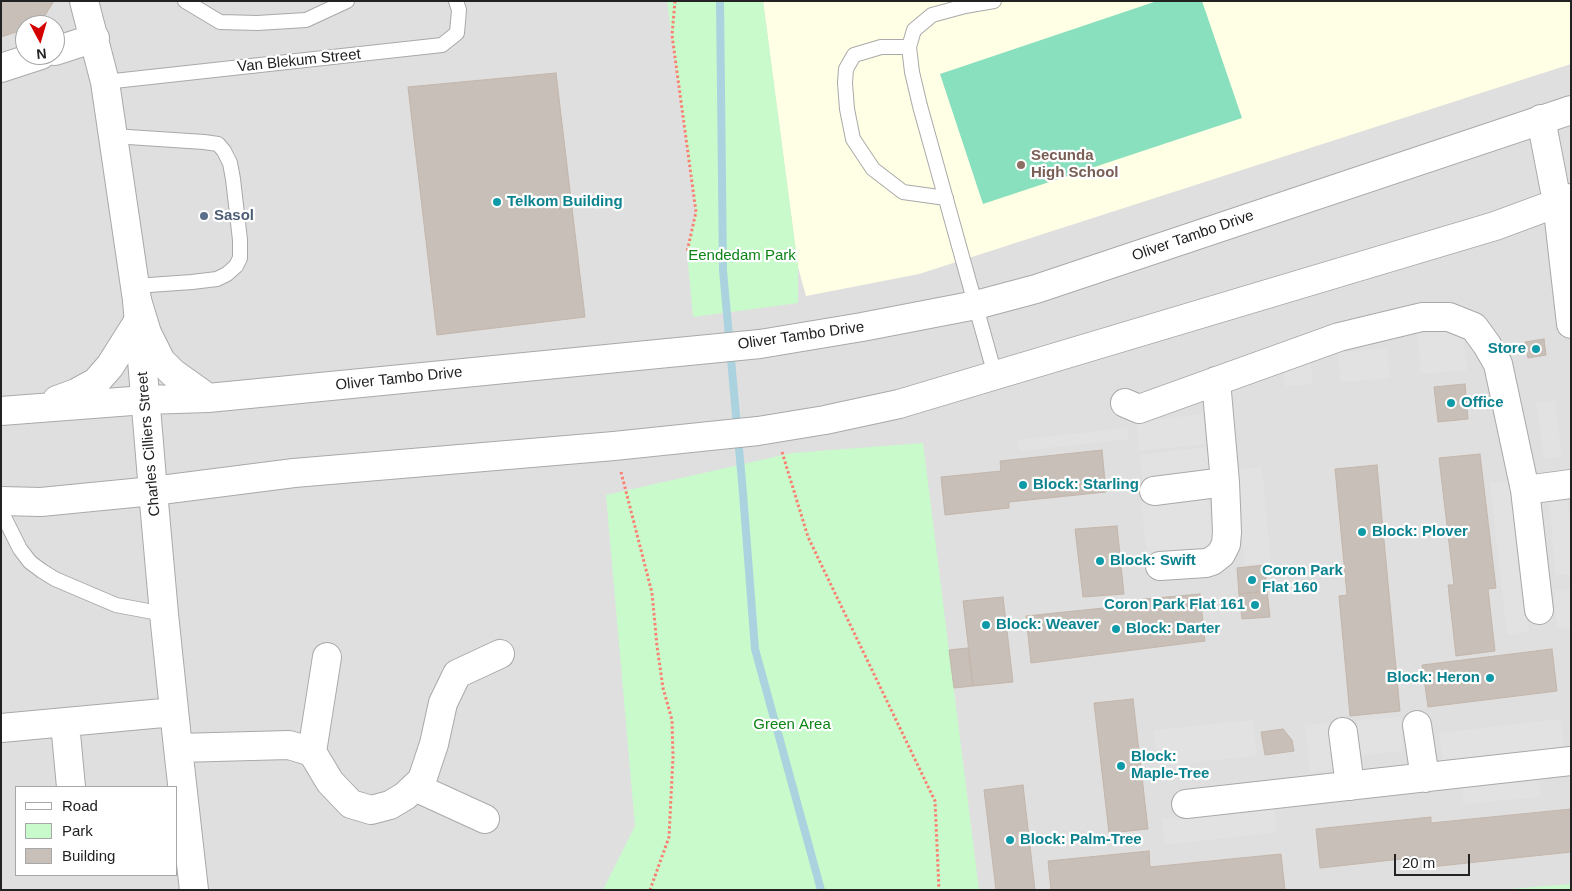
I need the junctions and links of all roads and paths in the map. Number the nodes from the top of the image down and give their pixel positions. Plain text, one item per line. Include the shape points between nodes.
1 (84, 1) edge
2 (186, 1) edge
3 (346, 1) edge
4 (456, 1) edge
5 (675, 1) edge
6 (994, 1) edge
7 (95, 38) junction
8 (909, 47) junction
9 (65, 48) edge
10 (15, 63) edge
11 (1, 68) edge
12 (105, 82) junction
13 (1571, 110) edge
14 (1541, 119) junction
15 (113, 136) junction
16 (946, 198) junction
17 (1564, 200) edge
18 (687, 252) dead end
19 (137, 302) junction
20 (976, 305) junction
21 (1571, 324) edge
22 (995, 375) junction
23 (1216, 381) junction
24 (208, 398) junction
25 (145, 400) junction
26 (1125, 403) dead end
27 (9, 410) edge
28 (766, 429) junction
29 (614, 446) junction
30 (1224, 482) junction
31 (1571, 484) edge
32 (1525, 490) junction
33 (152, 492) junction
34 (1154, 492) dead end
35 (1, 501) edge
36 (1, 511) edge
37 (1160, 566) dead end
38 (1539, 610) dead end
39 (164, 614) junction
40 (500, 654) dead end
41 (327, 657) dead end
42 (174, 712) junction
43 (65, 722) junction
44 (1417, 725) dead end
45 (1, 728) edge
46 (1343, 732) dead end
47 (178, 748) junction
48 (312, 752) junction
49 (1571, 762) edge
50 (1425, 778) junction
51 (71, 786) edge
52 (1350, 786) junction
53 (414, 787) junction
54 (1186, 804) dead end
55 (486, 819) dead end
56 (194, 890) edge
57 (650, 890) edge
58 (939, 890) edge

1 - 7 street, Charles Cilliers Street
2 - 3 lane via 220,22 257,23 306,20
4 - 12 lane, Van Blekum Street via 459,10 457,33 442,45
5 - 18 path via 672,35 696,212
6 - 8 lane via 932,15 914,30
7 - 9 street
7 - 12 street, Charles Cilliers Street
8 - 16 lane via 920,106
8 - 16 lane via 881,47 854,54 846,69 845,83 853,139 872,169 903,192
10 - 11 street
12 - 15 street, Charles Cilliers Street
13 - 14 street, Oliver Tambo Drive
14 - 17 street
14 - 20 street, Oliver Tambo Drive via 1036,289
15 - 19 street, Charles Cilliers Street
15 - 19 lane via 218,144 230,163 233,179 240,240 240,258 236,266 217,278 192,282
16 - 20 lane
17 - 21 street
17 - 22 street via 1495,226
19 - 24 street via 161,361
19 - 25 street, Charles Cilliers Street
19 - 27 street via 110,366 96,382 76,394
20 - 22 lane
20 - 24 street, Oliver Tambo Drive via 760,344
22 - 28 street via 899,404
23 - 26 street via 1139,410
23 - 30 street
23 - 32 street via 1339,337 1422,317 1449,317 1474,327 1498,364
24 - 25 street, Oliver Tambo Drive
25 - 27 street, Oliver Tambo Drive
25 - 33 street, Charles Cilliers Street
28 - 29 street
28 - 58 path via 808,537 935,801
29 - 33 street via 294,473
29 - 57 path via 652,593 663,688 672,720 669,837
30 - 34 street
30 - 37 street via 1228,532 1221,554 1206,563
31 - 32 street
32 - 38 street
33 - 35 street via 41,502
33 - 39 street, Charles Cilliers Street
36 - 39 lane via 20,549 42,571 116,605
39 - 42 street, Charles Cilliers Street
40 - 53 street via 456,674 444,703 422,780
41 - 48 street
42 - 43 street
42 - 47 street, Charles Cilliers Street
43 - 45 street
43 - 51 street
44 - 50 street
46 - 52 street
47 - 48 street via 289,745
47 - 56 street, Charles Cilliers Street
48 - 53 street via 330,782 351,804 371,810 390,805
49 - 50 street
50 - 52 street
52 - 54 street
53 - 55 street

